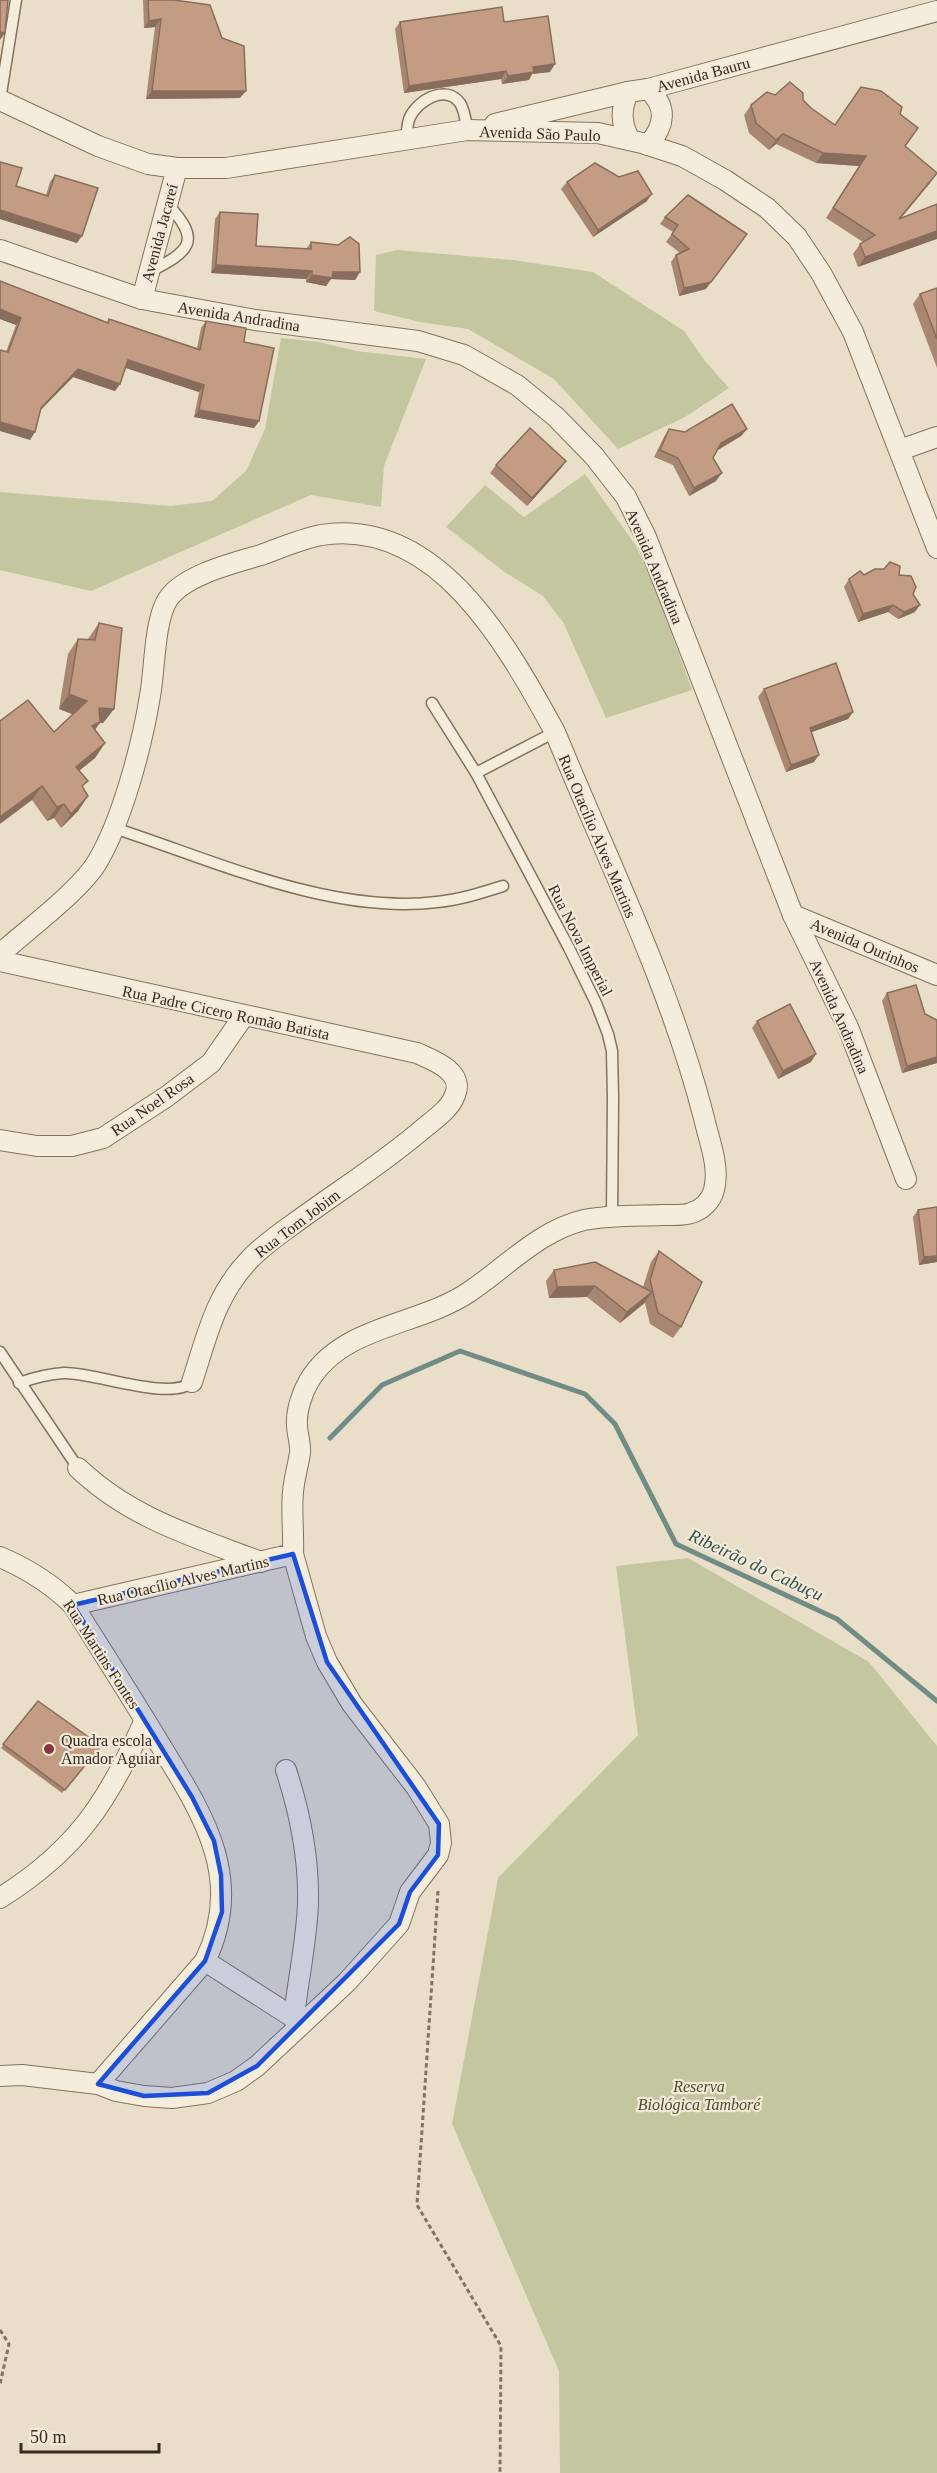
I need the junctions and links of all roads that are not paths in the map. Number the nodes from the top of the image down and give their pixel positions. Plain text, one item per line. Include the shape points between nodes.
1 (16, 0) edge
2 (937, 11) edge
3 (638, 91) junction
4 (0, 100) edge
5 (467, 130) junction
6 (406, 140) junction
7 (639, 142) junction
8 (177, 168) junction
9 (167, 204) junction
10 (0, 250) edge
11 (148, 272) junction
12 (142, 299) junction
13 (937, 437) edge
14 (900, 450) junction
15 (937, 548) edge
16 (432, 703) dead end
17 (555, 732) junction
18 (476, 773) junction
19 (114, 828) junction
20 (503, 886) dead end
21 (794, 915) junction
22 (0, 954) edge
23 (0, 962) edge
24 (937, 975) edge
25 (243, 1017) junction
26 (449, 1071) joint
27 (0, 1140) edge
28 (906, 1179) dead end
29 (612, 1217) junction
30 (0, 1352) edge
31 (192, 1382) joint
32 (18, 1383) junction
33 (78, 1468) joint
34 (293, 1554) junction
35 (0, 1557) edge
36 (261, 1562) junction
37 (73, 1605) junction
38 (145, 1720) junction
39 (286, 1770) dead end
40 (0, 1898) edge
41 (205, 1960) junction
42 (298, 2020) junction
43 (0, 2076) edge
44 (98, 2084) junction

1 - 4 lane
2 - 3 street, Avenida Bauru
3 - 5 street, Avenida Bauru
3 - 7 street via 622,109 622,121
3 - 7 street via 661,104 663,115 657,135
4 - 8 street, Avenida São Paulo via 98,146 148,164
5 - 6 street, Avenida São Paulo
5 - 6 lane via 460,103 452,96 440,94 415,108 408,119
5 - 7 street, Avenida São Paulo via 598,133
6 - 8 street, Avenida São Paulo via 225,168
7 - 14 street, Avenida São Paulo via 682,156 725,180 767,208 797,237 846,316
8 - 9 street, Avenida Jacareí
9 - 11 street, Avenida Jacareí
9 - 11 lane via 184,224 188,241 180,256
10 - 12 street, Avenida Andradina
11 - 12 street, Avenida Jacareí
12 - 21 street, Avenida Andradina via 255,320 418,341 464,355 517,385 556,417 626,497 646,537
13 - 14 street
14 - 15 street, Avenida São Paulo
16 - 18 lane, Rua Nova Imperial
17 - 18 lane
17 - 19 street, Rua Otacílio Alves Martins via 490,627 449,577 394,543 354,534 321,536 222,567 176,589 167,599 150,699
17 - 29 street, Rua Otacílio Alves Martins via 650,958 696,1089 715,1162 713,1194 705,1206 690,1214
18 - 29 lane, Rua Nova Imperial via 569,948 608,1034 612,1051
19 - 20 lane via 310,893 392,904 435,903
19 - 22 street, Rua Otacílio Alves Martins via 95,866
21 - 24 street, Avenida Ourinhos
21 - 28 street, Avenida Andradina via 848,1027
23 - 25 street, Rua Padre Cicero Romão Batista
25 - 26 street, Rua Padre Cicero Romão Batista via 417,1053
25 - 27 street, Rua Noel Rosa via 211,1063 103,1138 72,1146
26 - 31 street, Rua Tom Jobim via 457,1086 455,1096 442,1113 250,1259 225,1290 206,1332
29 - 34 street, Rua Otacílio Alves Martins via 583,1220 563,1228 531,1246 468,1293 370,1333 322,1364 309,1381 296,1423 300,1450 292,1493
30 - 32 lane
31 - 32 lane, Rua Tom Jobim via 168,1389 65,1373
32 - 33 lane
33 - 36 street via 99,1488 163,1526
34 - 36 street, Rua Otacílio Alves Martins
34 - 42 street, Rua Otacílio Alves Martins via 327,1662 352,1704 431,1808 439,1824 441,1843 438,1855 410,1892 399,1924 360,1968
35 - 37 street, Rua Martins Fontes via 26,1568
36 - 37 street, Rua Otacílio Alves Martins
37 - 38 street, Rua Martins Fontes
38 - 40 street via 93,1818 29,1880
38 - 41 street, Rua Martins Fontes via 214,1841 221,1875 222,1912
39 - 42 street via 305,1846 308,1902
41 - 42 street
41 - 44 street, Rua Martins Fontes
42 - 44 street, Rua Otacílio Alves Martins via 257,2066 236,2081 208,2093 172,2098 144,2096
43 - 44 street, Rua Otacílio Alves Martins

